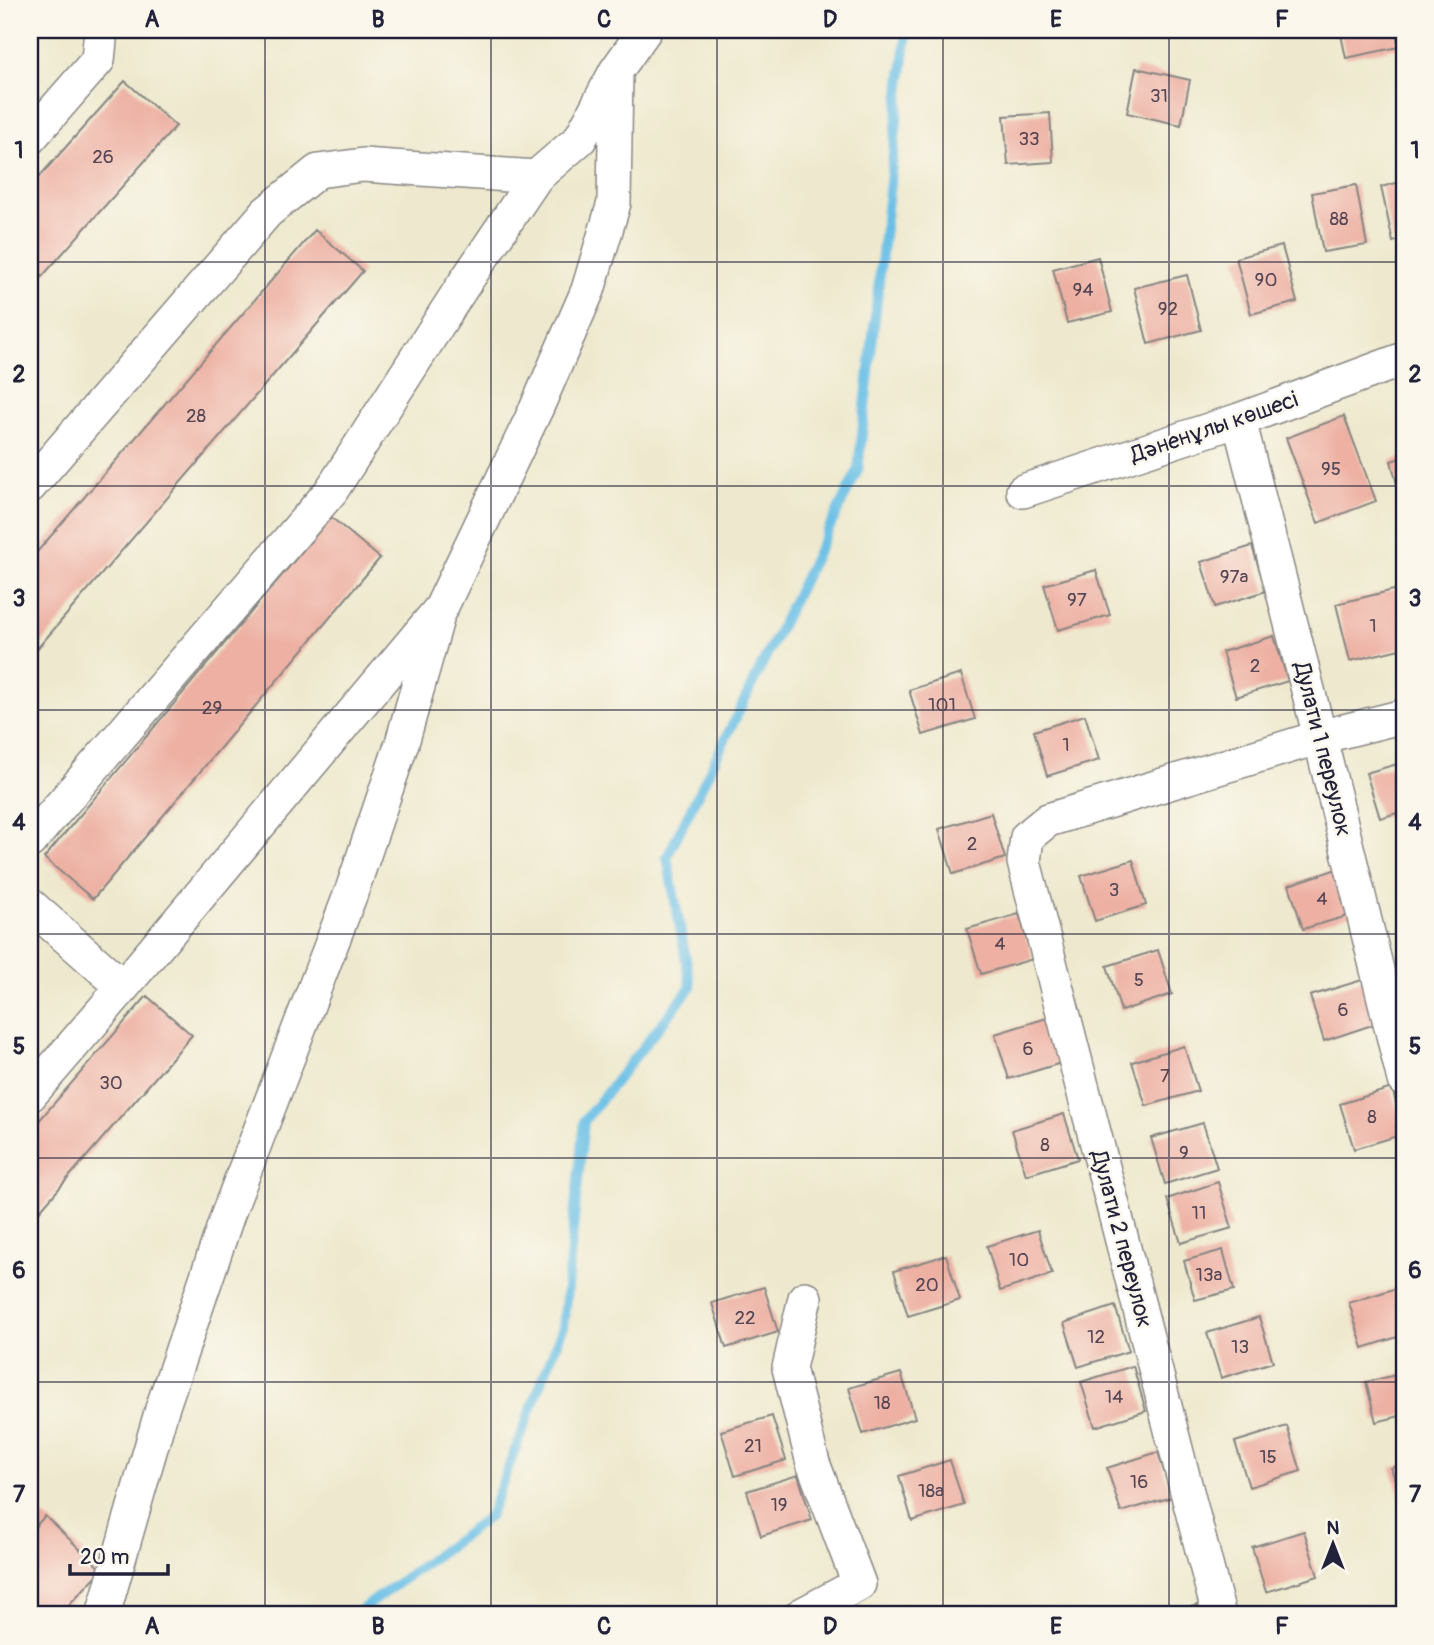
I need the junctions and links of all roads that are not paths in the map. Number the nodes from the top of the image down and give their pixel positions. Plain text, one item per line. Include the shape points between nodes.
1 (101, 30) edge
2 (645, 30) edge
3 (616, 71) junction
4 (30, 138) edge
5 (536, 177) junction
6 (1404, 359) edge
7 (1239, 420) junction
8 (30, 486) edge
9 (1023, 491) dead end
10 (441, 608) junction
11 (1404, 716) edge
12 (1320, 737) junction
13 (30, 841) edge
14 (30, 905) edge
15 (123, 987) junction
16 (1404, 1080) edge
17 (30, 1094) edge
18 (804, 1298) dead end
19 (103, 1615) edge
20 (801, 1615) edge
21 (1219, 1615) edge

1 - 4 street via 98,60
2 - 3 street
3 - 5 street via 580,139
3 - 10 street via 614,203 588,290
5 - 8 street via 363,165 318,171 267,212
5 - 13 street via 331,491
6 - 7 street, Дәненұлы көшесі
7 - 9 street, Дәненұлы көшесі
7 - 12 street, Дулати 1 переулок
10 - 15 street
10 - 19 street via 351,893 228,1214 162,1409
11 - 12 street
12 - 16 street, Дулати 1 переулок
12 - 21 street, Дулати 2 переулок via 1048,820 1027,837 1024,862
14 - 15 street
15 - 17 street
18 - 20 street via 789,1368 813,1463 859,1584

